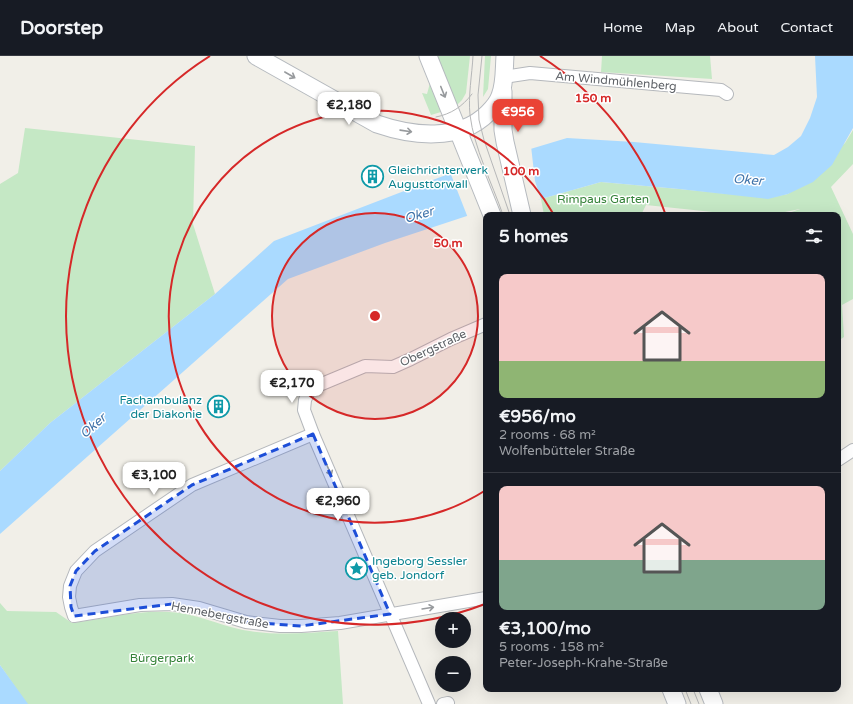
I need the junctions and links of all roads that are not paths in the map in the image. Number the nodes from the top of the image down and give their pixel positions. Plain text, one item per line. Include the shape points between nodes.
1 (256, 56) edge
2 (428, 56) edge
3 (505, 56) edge
4 (504, 76) junction
5 (727, 94) dead end
6 (458, 130) junction
7 (520, 211) edge
8 (490, 212) edge
9 (483, 325) edge
10 (313, 434) junction
11 (853, 450) edge
12 (841, 458) edge
13 (483, 598) edge
14 (390, 614) junction
15 (672, 692) edge
16 (709, 692) edge
17 (429, 704) edge
18 (677, 704) edge
19 (714, 704) edge

1 -> 6 main road via 377,124 394,130 426,134
2 -> 6 main road
3 - 4 main road
4 - 5 street, Am Windmühlenberg via 530,73 721,90
4 - 6 main road via 501,94 492,108 472,125
4 - 7 main road via 503,120 506,149
6 - 8 main road
9 - 10 street, Obergstraße via 393,367 365,366 309,391 304,410
10 -> 14 street
10 - 14 street, Hennebergstraße via 192,485 95,551 79,567 70,586 70,607 74,616 140,605 172,604 199,608 246,622 280,626 340,623
11 - 12 street
14 -> 13 street, Hennebergstraße
14 - 17 street
15 - 18 main road
16 - 19 main road

